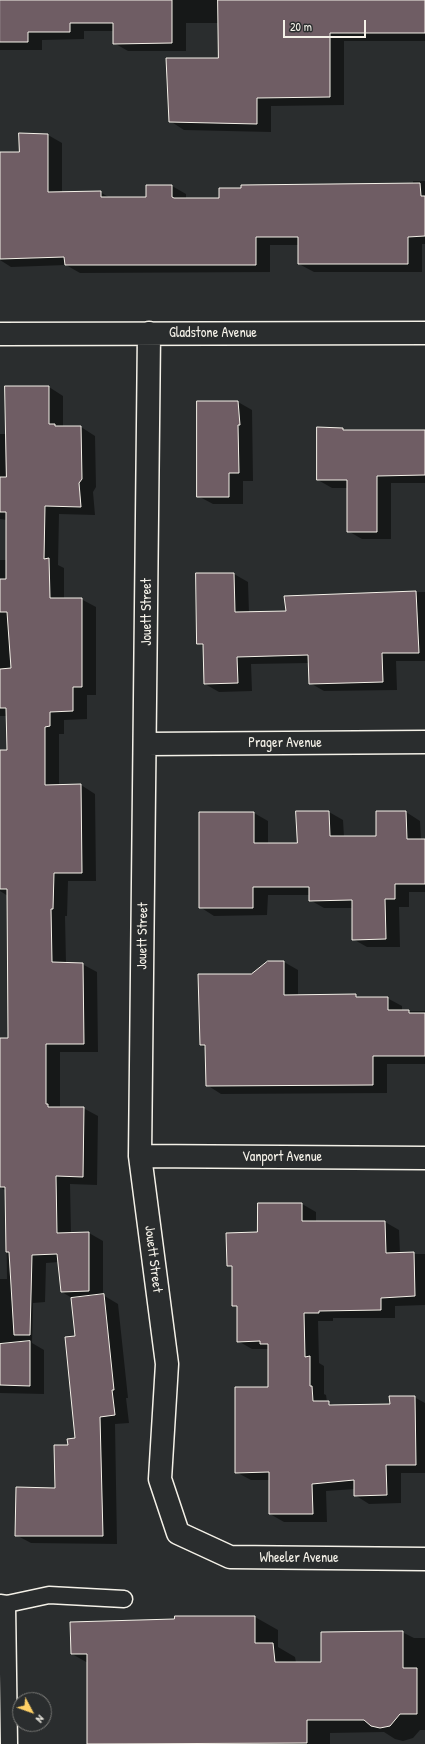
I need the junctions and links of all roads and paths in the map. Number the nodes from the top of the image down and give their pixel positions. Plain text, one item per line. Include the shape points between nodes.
1 (425, 333) edge
2 (0, 334) edge
3 (149, 334) junction
4 (425, 742) edge
5 (146, 744) junction
6 (140, 1156) junction
7 (425, 1158) edge
8 (178, 1533) joint
9 (425, 1559) edge
10 (124, 1599) dead end
11 (4, 1604) edge
12 (9, 1744) edge

1 - 3 street, Gladstone Avenue
2 - 3 street, Gladstone Avenue
3 - 5 street, Jouett Street
4 - 5 street, Prager Avenue
5 - 6 street, Jouett Street
6 - 7 street, Vanport Avenue
6 - 8 street, Jouett Street via 167,1364 160,1479
8 - 9 street, Wheeler Avenue via 230,1557
10 - 11 lane via 49,1595
11 - 12 lane

